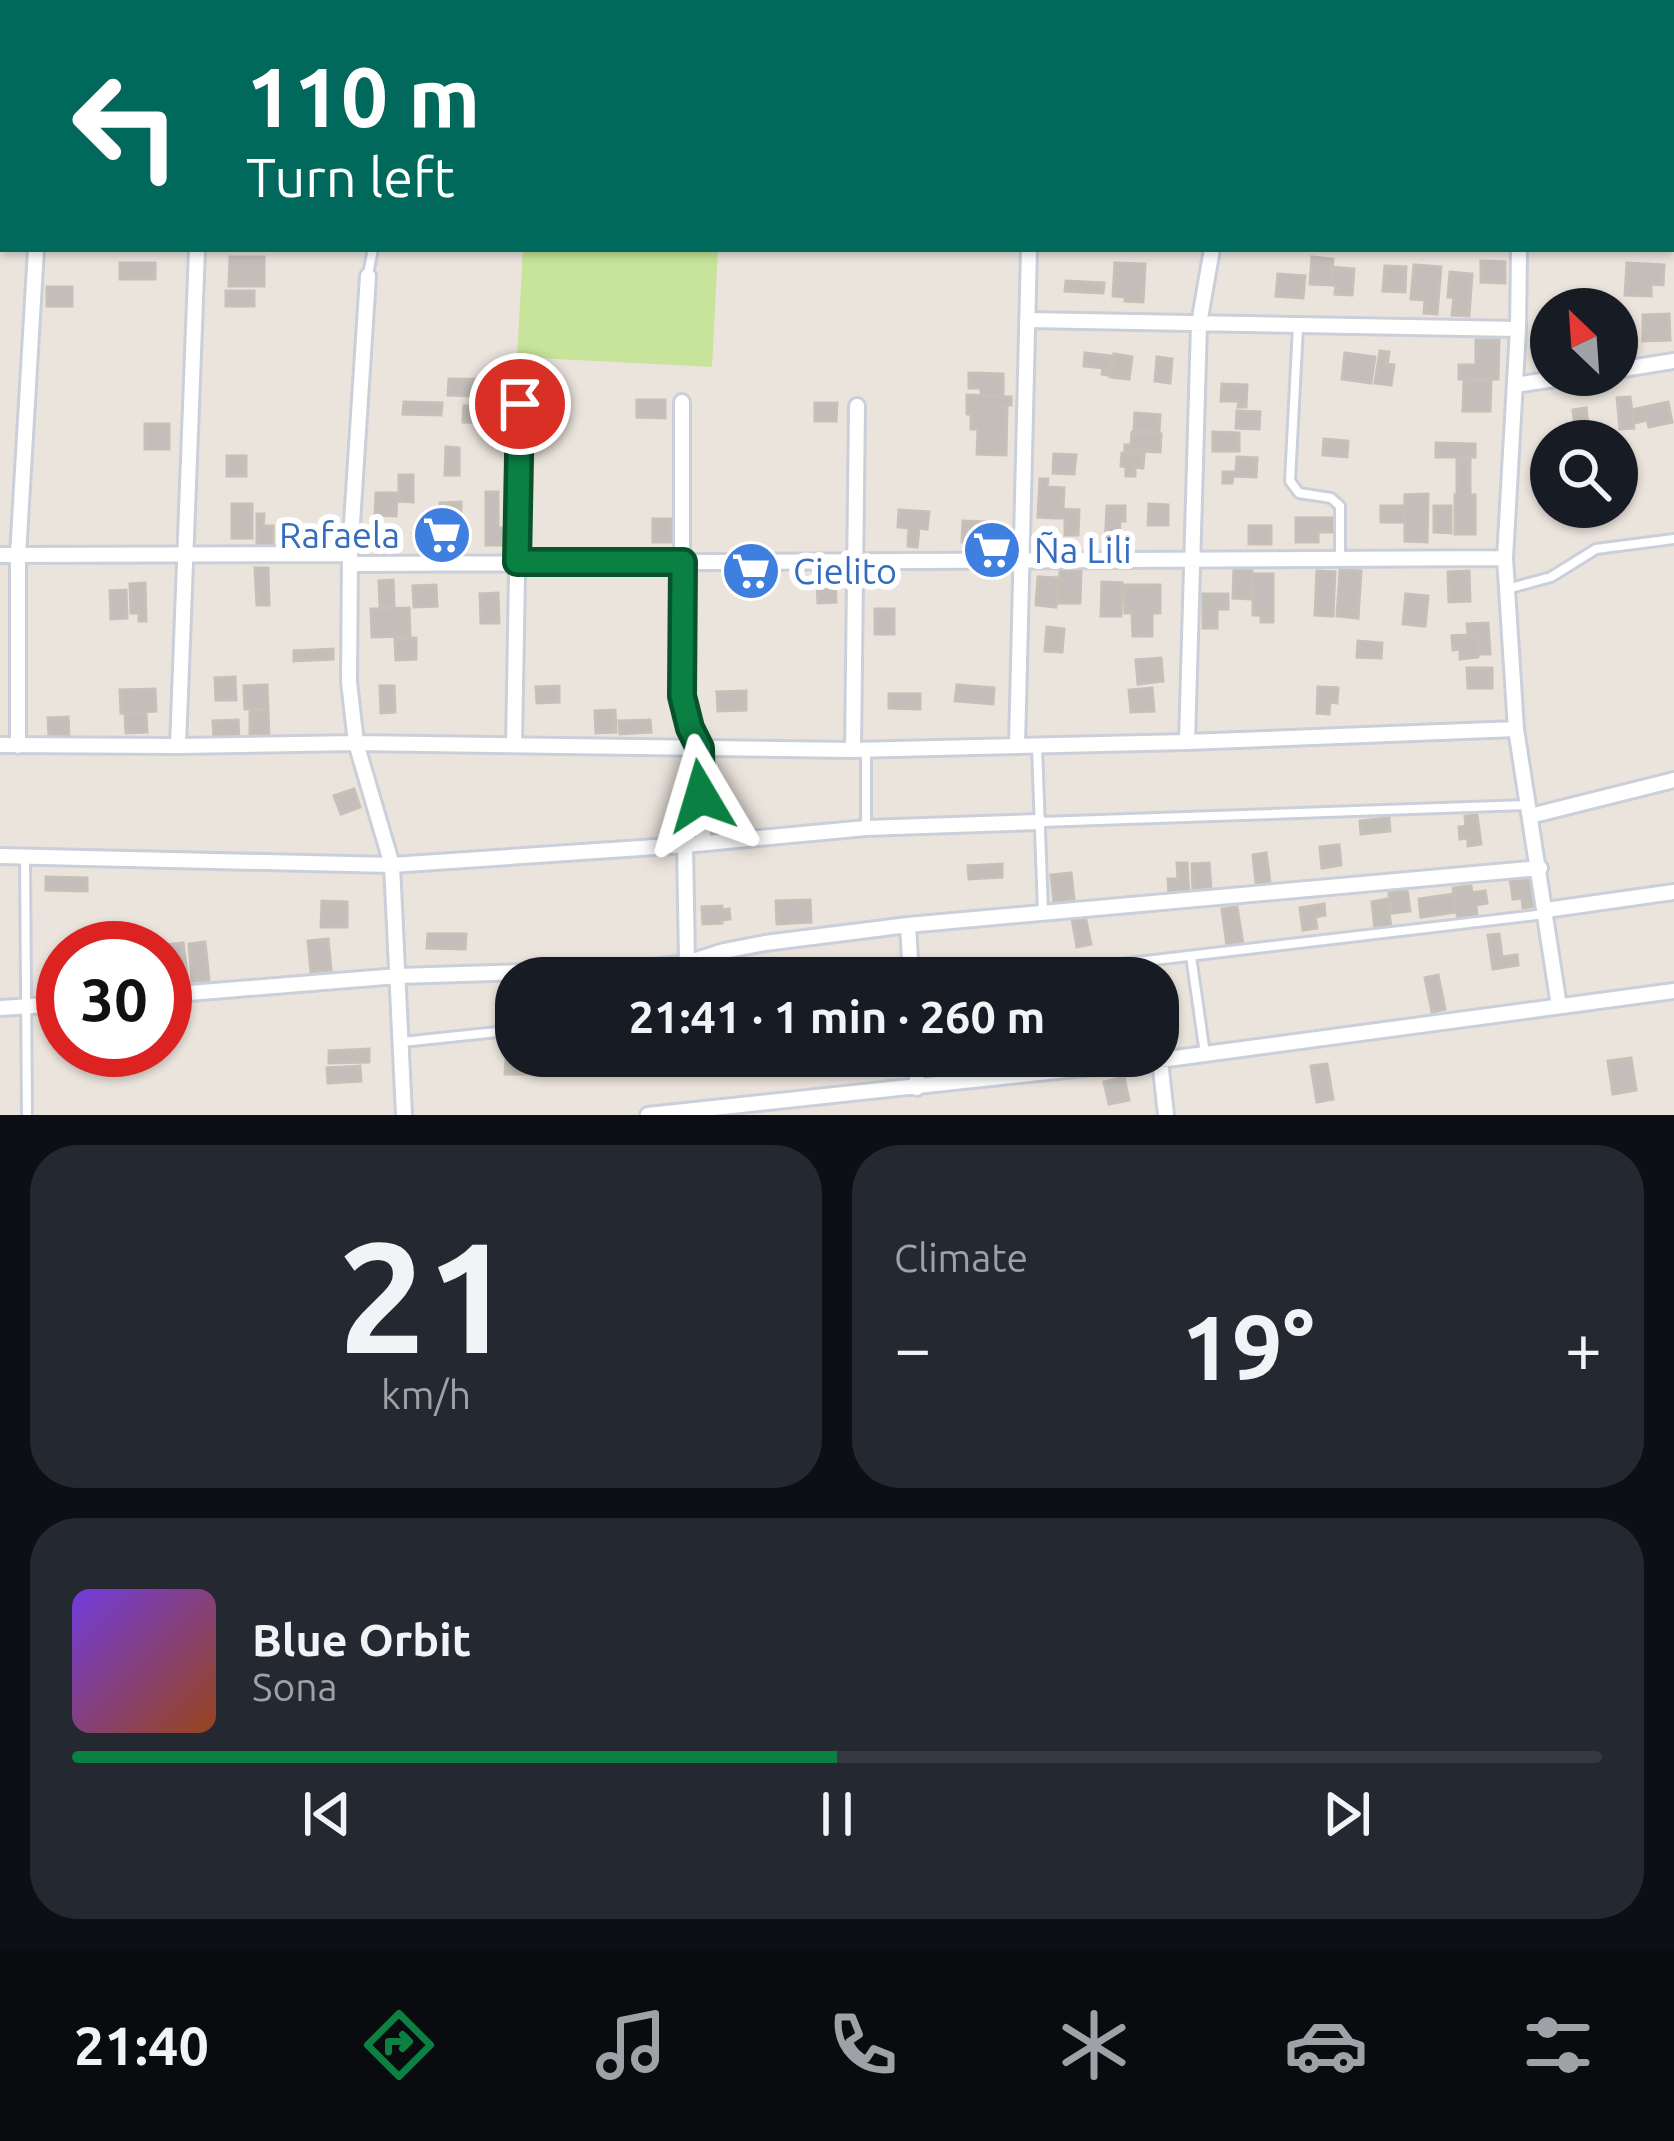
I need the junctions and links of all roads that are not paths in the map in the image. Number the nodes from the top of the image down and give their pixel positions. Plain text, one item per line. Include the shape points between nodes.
1 (36, 252) edge
2 (197, 252) edge
3 (372, 252) edge
4 (1029, 252) edge
5 (1211, 252) edge
6 (1519, 252) edge
7 (368, 276) joint
8 (1027, 320) junction
9 (1199, 323) junction
10 (1298, 326) junction
11 (1518, 329) junction
12 (1674, 361) edge
13 (1638, 367) edge
14 (1530, 383) edge
15 (1515, 385) junction
16 (682, 402) dead end
17 (520, 404) dead end
18 (856, 406) dead end
19 (1674, 539) edge
20 (187, 554) junction
21 (0, 555) edge
22 (18, 555) junction
23 (1505, 558) junction
24 (350, 559) junction
25 (1340, 559) junction
26 (1020, 560) junction
27 (1192, 560) junction
28 (854, 561) junction
29 (517, 562) junction
30 (683, 562) junction
31 (1507, 589) junction
32 (1516, 729) junction
33 (356, 742) junction
34 (1187, 742) junction
35 (0, 745) edge
36 (514, 745) junction
37 (18, 746) junction
38 (178, 746) junction
39 (1017, 746) junction
40 (1036, 746) junction
41 (700, 748) junction
42 (860, 750) junction
43 (1674, 780) edge
44 (1528, 811) junction
45 (1040, 822) junction
46 (866, 828) junction
47 (703, 843) junction
48 (685, 845) junction
49 (0, 856) edge
50 (25, 857) junction
51 (392, 865) junction
52 (1540, 868) junction
53 (1674, 892) edge
54 (1547, 912) junction
55 (1043, 913) junction
56 (908, 925) junction
57 (1191, 956) junction
58 (687, 957) edge
59 (706, 957) edge
60 (910, 957) edge
61 (1179, 957) edge
62 (495, 973) edge
63 (398, 976) junction
64 (1674, 991) edge
65 (192, 993) edge
66 (36, 1006) edge
67 (1559, 1006) junction
68 (26, 1007) junction
69 (0, 1008) edge
70 (495, 1032) edge
71 (402, 1042) junction
72 (1205, 1054) junction
73 (1179, 1057) edge
74 (917, 1077) edge
75 (1012, 1077) edge
76 (1162, 1077) edge
77 (917, 1088) junction
78 (720, 1112) edge
79 (27, 1115) edge
80 (404, 1115) edge
81 (648, 1115) edge
82 (1166, 1115) edge

1 - 22 street
2 - 20 street
3 - 7 lane
4 - 8 street
5 - 9 street
6 - 11 street
7 - 24 street
8 - 9 street
8 - 26 street
9 - 10 street
9 - 27 street
10 - 11 street
10 - 25 lane via 1290,482 1299,493 1340,506
11 - 15 street
12 - 13 street
14 - 15 street
15 - 23 street
16 - 30 street
17 - 29 street
18 - 28 street
19 - 31 lane via 1596,549 1551,577
20 - 22 street
20 - 24 street
20 - 38 street
21 - 22 street
22 - 37 street
23 - 25 street
23 - 31 street
24 - 29 street
24 - 33 street
25 - 27 street
26 - 27 street
26 - 28 street
26 - 39 street
27 - 34 street
28 - 30 street
28 - 42 street
29 - 30 street
29 - 36 street
30 - 41 street via 682,696
31 - 32 street
32 - 34 street
32 - 44 street
33 - 36 street
33 - 38 street
33 - 51 street
34 - 40 street
35 - 37 street
36 - 41 street
37 - 38 street
39 - 40 street
39 - 42 street
40 - 45 lane
41 - 42 street
41 - 47 street
42 - 46 lane
43 - 44 street
44 - 45 lane
44 - 52 street
45 - 46 street
45 - 55 lane
46 - 47 street
47 - 48 street
48 - 51 street
48 - 58 street
49 - 50 street
50 - 51 street
50 - 68 lane
51 - 63 street
52 - 54 street
52 - 55 street
53 - 54 street
54 - 57 lane
54 - 67 street
55 - 56 street
56 - 59 street
56 - 60 street
57 - 61 lane
57 - 72 lane
62 - 63 street
63 - 65 street
63 - 71 street
64 - 67 street
66 - 68 street
67 - 72 street
68 - 69 street
68 - 79 lane
70 - 71 lane
71 - 80 street
72 - 73 street
74 - 77 street
75 - 77 street
76 - 82 street
77 - 78 street
78 - 81 street

